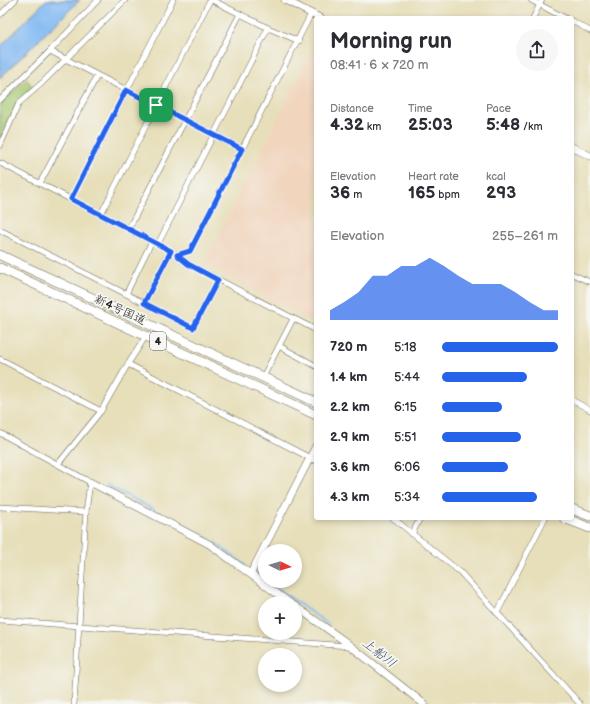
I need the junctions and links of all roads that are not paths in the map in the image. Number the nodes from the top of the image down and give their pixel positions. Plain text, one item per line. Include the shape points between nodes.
1 (15, 0) edge
2 (98, 0) edge
3 (125, 0) edge
4 (173, 0) edge
5 (211, 0) edge
6 (285, 0) edge
7 (531, 0) edge
8 (541, 2) edge
9 (240, 14) junction
10 (312, 14) junction
11 (0, 15) edge
12 (316, 16) edge
13 (534, 16) edge
14 (562, 16) edge
15 (574, 22) edge
16 (268, 28) junction
17 (590, 31) edge
18 (299, 40) junction
19 (50, 50) junction
20 (66, 59) junction
21 (97, 76) junction
22 (126, 90) junction
23 (0, 100) edge
24 (156, 105) junction
25 (184, 119) junction
26 (213, 134) junction
27 (0, 146) edge
28 (574, 148) edge
29 (242, 149) junction
30 (590, 156) edge
31 (0, 163) edge
32 (40, 183) junction
33 (71, 199) junction
34 (101, 214) junction
35 (129, 228) junction
36 (0, 230) edge
37 (152, 241) junction
38 (158, 244) junction
39 (171, 251) junction
40 (0, 255) edge
41 (177, 255) junction
42 (0, 268) edge
43 (574, 275) edge
44 (218, 280) junction
45 (590, 282) edge
46 (126, 294) junction
47 (144, 303) junction
48 (293, 319) junction
49 (314, 329) edge
50 (146, 336) junction
51 (279, 346) junction
52 (0, 359) edge
53 (128, 364) junction
54 (314, 365) edge
55 (263, 378) junction
56 (314, 401) edge
57 (574, 401) edge
58 (590, 410) edge
59 (101, 411) junction
60 (314, 414) edge
61 (0, 433) edge
62 (313, 459) edge
63 (58, 464) junction
64 (90, 482) junction
65 (0, 507) edge
66 (574, 510) edge
67 (86, 512) junction
68 (590, 516) edge
69 (395, 520) edge
70 (419, 520) edge
71 (544, 520) edge
72 (569, 520) edge
73 (590, 528) edge
74 (412, 534) junction
75 (252, 569) junction
76 (282, 596) edge
77 (302, 611) edge
78 (497, 613) junction
79 (0, 620) edge
80 (78, 627) junction
81 (348, 646) junction
82 (74, 704) edge
83 (424, 704) edge
84 (580, 704) edge

1 - 11 street
2 - 19 street
3 - 20 street
4 - 22 street
5 - 9 street
5 - 24 street
6 - 10 street
7 - 8 street
8 - 13 street
8 - 14 street
9 - 16 street
9 - 25 street
10 - 12 street
10 - 18 street
15 - 17 street
16 - 18 street
16 - 26 street
18 - 29 street
19 - 20 street
19 - 23 street
20 - 21 street
20 - 27 street via 19,103
21 - 22 street
21 - 32 street
22 - 24 street
22 - 33 street
24 - 25 street
24 - 34 street
25 - 26 street
25 - 35 street
26 - 29 street
26 - 38 street
28 - 30 street
29 - 41 street via 190,251
31 - 32 street
32 - 33 street
33 - 34 street
34 - 35 street
35 - 37 street
36 - 46 street
37 - 38 street
37 - 46 street
38 - 39 street
39 - 41 street
39 - 47 street
40 - 55 highway, 新4号国道 / 4
41 - 44 street
42 - 50 highway, 新4号国道 / 4
43 - 45 street
44 - 47 street via 193,328
44 - 48 street
46 - 47 street
48 - 49 street
48 - 51 street
50 - 53 street
50 - 60 highway, 新4号国道 / 4
51 - 54 street
51 - 55 street
52 - 59 street
53 - 59 street
53 - 62 street
55 - 56 highway, 新4号国道 / 4
57 - 58 street
59 - 63 street
61 - 63 street
62 - 75 street
63 - 64 street
64 - 67 street
64 - 75 street
65 - 67 street
66 - 68 highway
67 - 80 street
69 - 74 street
70 - 74 street
71 - 78 street
72 - 73 highway
74 - 78 street via 460,572
75 - 76 street
77 - 81 street
78 - 84 street
79 - 80 street
80 - 81 street
80 - 82 street
81 - 83 street

